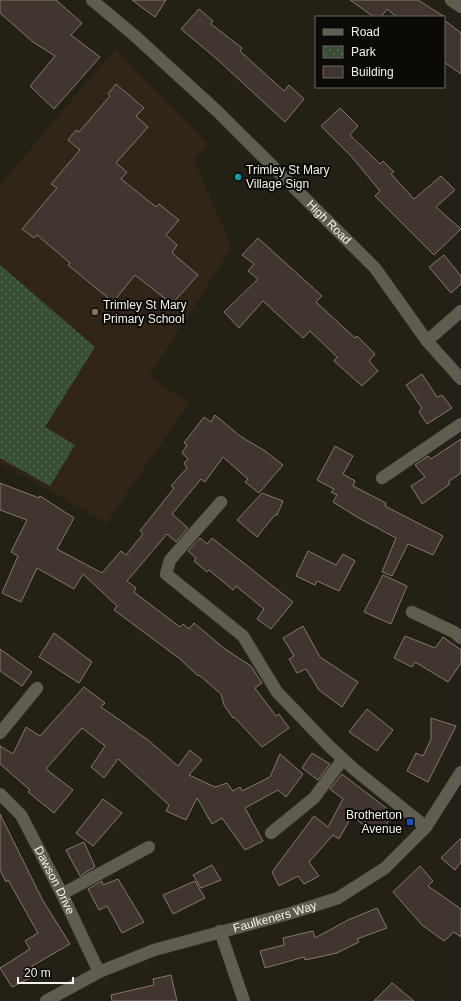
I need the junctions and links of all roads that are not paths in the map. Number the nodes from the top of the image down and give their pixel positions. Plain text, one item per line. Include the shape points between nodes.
1 (92, 0) edge
2 (451, 0) edge
3 (461, 7) edge
4 (461, 311) edge
5 (427, 341) junction
6 (461, 378) edge
7 (461, 424) edge
8 (382, 478) dead end
9 (221, 502) dead end
10 (412, 612) dead end
11 (461, 638) edge
12 (37, 688) dead end
13 (0, 733) edge
14 (343, 759) junction
15 (461, 772) edge
16 (0, 794) edge
17 (426, 827) junction
18 (271, 833) dead end
19 (149, 847) dead end
20 (62, 894) junction
21 (220, 931) junction
22 (99, 972) junction
23 (46, 1001) edge
24 (244, 1001) edge

1 - 5 street, High Road via 217,111 375,268
2 - 3 street
4 - 5 street
5 - 6 street, High Road
7 - 8 street
9 - 14 street via 170,560 166,574 243,636 277,692
10 - 11 street via 454,632
12 - 13 street
14 - 17 street
14 - 18 street via 314,798
15 - 17 street, Faulkeners Way
16 - 20 street, Dawson Drive via 21,815
17 - 21 street, Faulkeners Way via 385,868 338,898
19 - 20 street
20 - 22 street, Dawson Drive
21 - 22 street, Faulkeners Way via 154,950
21 - 24 street
22 - 23 street, Faulkeners Way

